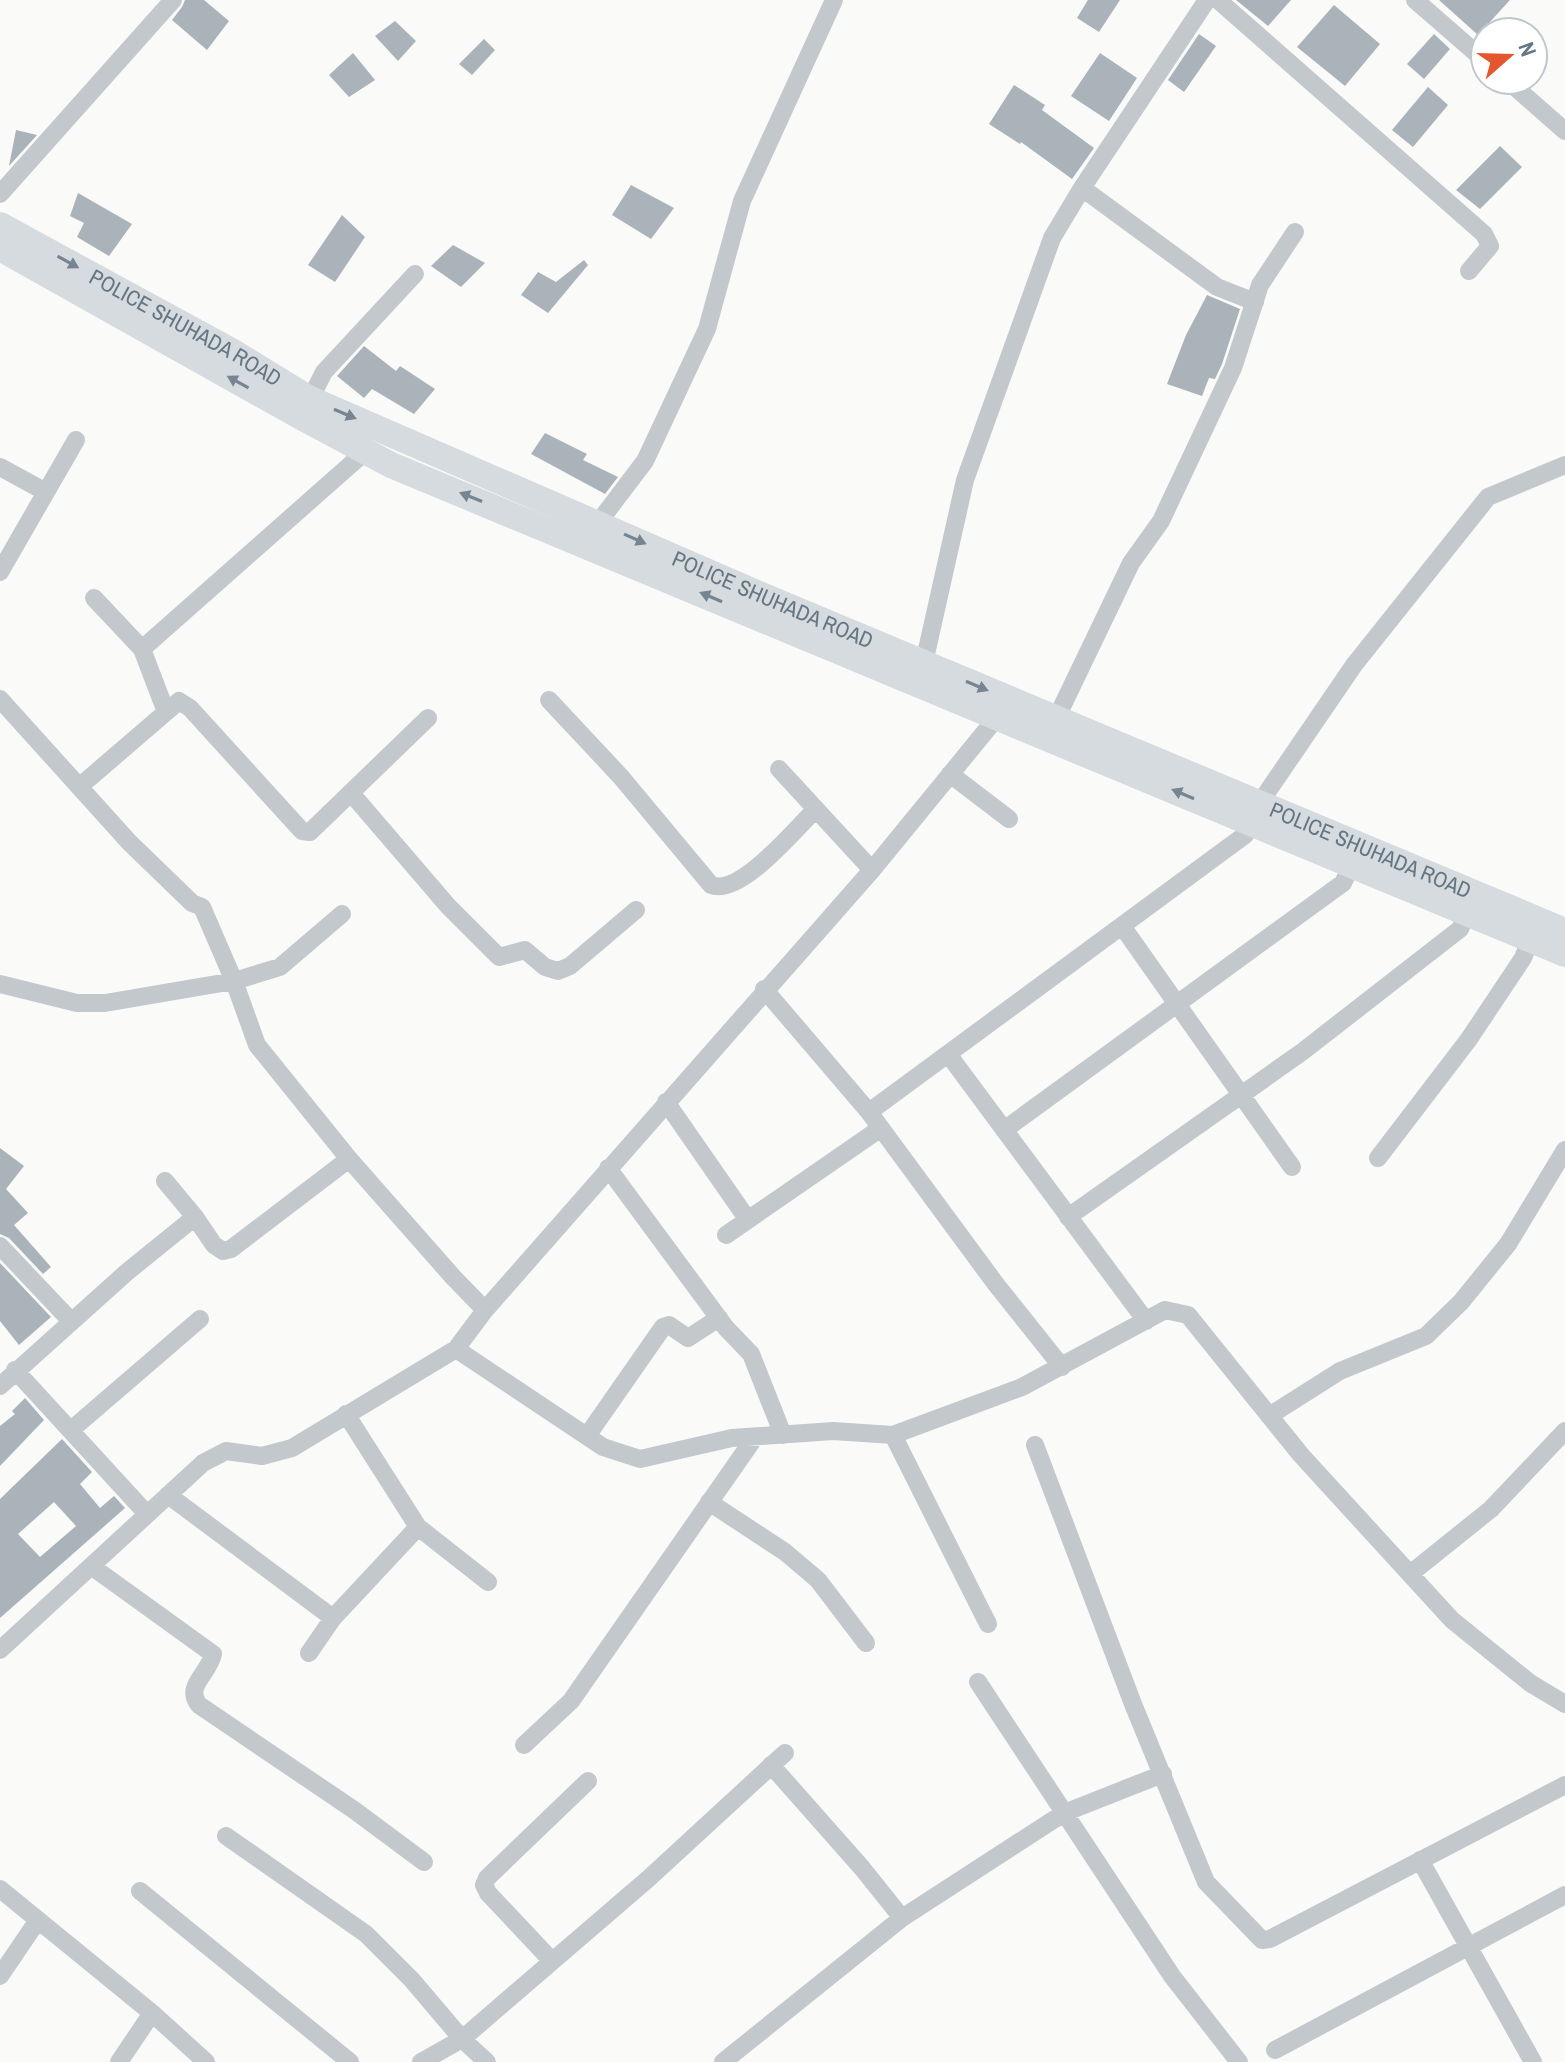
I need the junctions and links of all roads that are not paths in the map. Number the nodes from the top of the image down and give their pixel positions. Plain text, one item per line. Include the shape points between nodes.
1 (173, 0) edge
2 (834, 0) edge
3 (1207, 0) edge
4 (1218, 0) edge
5 (1415, 0) edge
6 (1469, 47) edge
7 (1525, 96) edge
8 (1565, 131) edge
9 (1082, 188) junction
10 (0, 194) edge
11 (0, 225) edge
12 (1295, 232) dead end
13 (0, 248) edge
14 (1469, 271) dead end
15 (415, 274) dead end
16 (1255, 302) junction
17 (305, 408) junction
18 (76, 440) dead end
19 (366, 451) junction
20 (1565, 465) edge
21 (0, 467) edge
22 (46, 492) junction
23 (598, 523) junction
24 (0, 572) edge
25 (94, 598) dead end
26 (770, 610) junction
27 (142, 649) junction
28 (924, 663) junction
29 (0, 699) edge
30 (549, 700) dead end
31 (166, 712) junction
32 (998, 716) junction
33 (428, 718) dead end
34 (1056, 719) junction
35 (779, 769) dead end
36 (950, 774) junction
37 (79, 787) junction
38 (351, 793) junction
39 (1226, 801) junction
40 (816, 809) junction
41 (1255, 814) junction
42 (1009, 819) dead end
43 (1351, 866) junction
44 (872, 870) junction
45 (636, 910) dead end
46 (342, 914) dead end
47 (1467, 914) junction
48 (1122, 926) junction
49 (1565, 931) edge
50 (1530, 940) junction
51 (1565, 954) edge
52 (234, 981) junction
53 (0, 984) edge
54 (764, 989) junction
55 (1177, 1005) junction
56 (948, 1054) junction
57 (1240, 1096) junction
58 (666, 1102) junction
59 (869, 1112) junction
60 (881, 1128) junction
61 (1004, 1130) junction
62 (1565, 1150) edge
63 (1378, 1158) dead end
64 (349, 1159) junction
65 (1292, 1167) dead end
66 (608, 1168) junction
67 (165, 1181) dead end
68 (195, 1217) junction
69 (1068, 1217) junction
70 (748, 1220) junction
71 (726, 1235) dead end
72 (0, 1246) edge
73 (485, 1310) junction
74 (719, 1318) junction
75 (200, 1319) dead end
76 (71, 1321) junction
77 (1146, 1321) junction
78 (456, 1349) junction
79 (1062, 1367) junction
80 (15, 1370) junction
81 (0, 1386) edge
82 (346, 1414) junction
83 (1269, 1416) junction
84 (71, 1430) junction
85 (1565, 1431) edge
86 (783, 1435) junction
87 (893, 1435) junction
88 (587, 1436) junction
89 (755, 1437) junction
90 (1035, 1445) dead end
91 (168, 1495) junction
92 (709, 1502) junction
93 (147, 1514) junction
94 (418, 1527) junction
95 (91, 1566) junction
96 (1410, 1574) junction
97 (488, 1582) dead end
98 (333, 1618) junction
99 (988, 1624) dead end
100 (866, 1643) dead end
101 (0, 1650) edge
102 (309, 1653) dead end
103 (978, 1682) dead end
104 (1556, 1690) edge
105 (1565, 1704) edge
106 (524, 1745) dead end
107 (1163, 1774) junction
108 (588, 1781) dead end
109 (1565, 1785) edge
110 (1064, 1813) junction
111 (226, 1836) dead end
112 (1420, 1860) junction
113 (424, 1862) dead end
114 (0, 1889) edge
115 (140, 1891) dead end
116 (1565, 1895) edge
117 (902, 1918) junction
118 (38, 1920) junction
119 (1468, 1945) junction
120 (552, 1961) junction
121 (0, 1976) edge
122 (152, 2013) junction
123 (462, 2039) junction
124 (1275, 2050) dead end
125 (119, 2062) edge
126 (206, 2062) edge
127 (350, 2062) edge
128 (421, 2062) edge
129 (487, 2062) edge
130 (723, 2062) edge
131 (1239, 2062) edge
132 (1533, 2062) edge

1 - 10 street
2 - 23 street via 742,201 707,329 645,461
3 - 9 street
4 - 14 street via 1484,234 1490,246
5 - 6 street
7 - 8 street
9 - 16 street via 1217,287
9 - 28 street via 1052,238 965,480
11 -> 17 main road, POLICE SHUHADA ROAD via 235,353
12 - 16 street via 1260,285
17 -> 13 main road, POLICE SHUHADA ROAD
15 - 17 street via 324,372
16 - 34 street via 1233,368 1161,521 1131,563
17 - 19 main road, POLICE SHUHADA ROAD
17 -> 23 main road, POLICE SHUHADA ROAD
18 - 22 street
26 -> 19 main road, POLICE SHUHADA ROAD
19 - 27 street
20 - 41 street via 1488,497 1354,665
21 - 22 street
22 - 24 street
23 -> 26 main road, POLICE SHUHADA ROAD
25 - 27 street
26 - 28 main road, POLICE SHUHADA ROAD
26 - 32 main road, POLICE SHUHADA ROAD
27 - 31 street
28 -> 34 main road, POLICE SHUHADA ROAD
29 - 37 street
30 - 40 street via 711,885 731,886 752,872
31 - 37 street
31 - 38 street via 179,701 190,708 302,831 310,832
32 - 36 street
39 -> 32 main road, POLICE SHUHADA ROAD
33 - 38 street
34 - 39 main road, POLICE SHUHADA ROAD
35 - 40 street
36 - 42 street
36 - 44 street
37 - 52 street via 139,852 202,907
38 - 45 street via 499,957 525,950 558,971
39 - 41 main road, POLICE SHUHADA ROAD
40 - 44 street
41 - 43 main road, POLICE SHUHADA ROAD
41 - 48 street via 1245,835
41 - 49 main road, POLICE SHUHADA ROAD
43 - 47 main road, POLICE SHUHADA ROAD
43 - 55 street via 1343,883
44 - 54 street
46 - 52 street via 280,967
47 - 50 main road, POLICE SHUHADA ROAD
47 - 57 street via 1460,929
48 - 55 street
48 - 56 street
50 - 51 main road, POLICE SHUHADA ROAD
50 - 63 street via 1469,1039
52 - 53 street via 105,1003 77,1003
52 - 64 street via 257,1045
54 - 58 street
54 - 59 street
55 - 57 street
55 - 61 street
56 - 59 street
56 - 61 street
57 - 65 street
57 - 69 street
58 - 66 street
58 - 70 street
59 - 60 street
60 - 70 street
60 - 79 street
61 - 69 street
62 - 83 street via 1508,1244 1426,1336 1340,1371
64 - 68 street via 231,1249 214,1245
64 - 73 street
66 - 73 street
66 - 74 street
67 - 68 street
68 - 76 street
69 - 77 street
70 - 71 street
72 - 76 street
73 - 78 street
74 - 86 street via 751,1354
74 - 88 street via 688,1338 676,1327 663,1327
75 - 84 street
76 - 80 street
77 - 79 street
77 - 83 street via 1165,1310 1188,1315
78 - 82 street
78 - 88 street
79 - 87 street
80 - 81 street
80 - 84 street
82 - 91 street via 292,1448 262,1456 226,1451 203,1463
82 - 94 street
83 - 96 street
84 - 93 street
85 - 96 street via 1491,1509
86 - 87 street
86 - 89 street
87 - 99 street
88 - 89 street via 640,1459
89 - 92 street
90 - 107 street
91 - 93 street
91 - 98 street
92 - 100 street via 818,1580
92 - 106 street via 571,1701
93 - 95 street
94 - 97 street
94 - 98 street
95 - 101 street
95 - 113 street via 213,1654 192,1690 199,1705
96 - 104 street via 1452,1620 1530,1683
98 - 102 street
103 - 110 street
104 - 105 street
107 - 110 street
107 - 112 street via 1206,1882 1262,1940
108 - 120 street via 484,1885
109 - 112 street
110 - 117 street
110 - 131 street via 1172,1976
111 - 123 street via 366,1934
112 - 119 street
114 - 118 street
115 - 127 street
116 - 119 street
117 - 120 street via 778,1759
117 - 130 street
118 - 121 street
118 - 122 street
119 - 124 street
119 - 132 street
120 - 123 street
122 - 125 street
122 - 126 street
123 - 128 street
123 - 129 street

